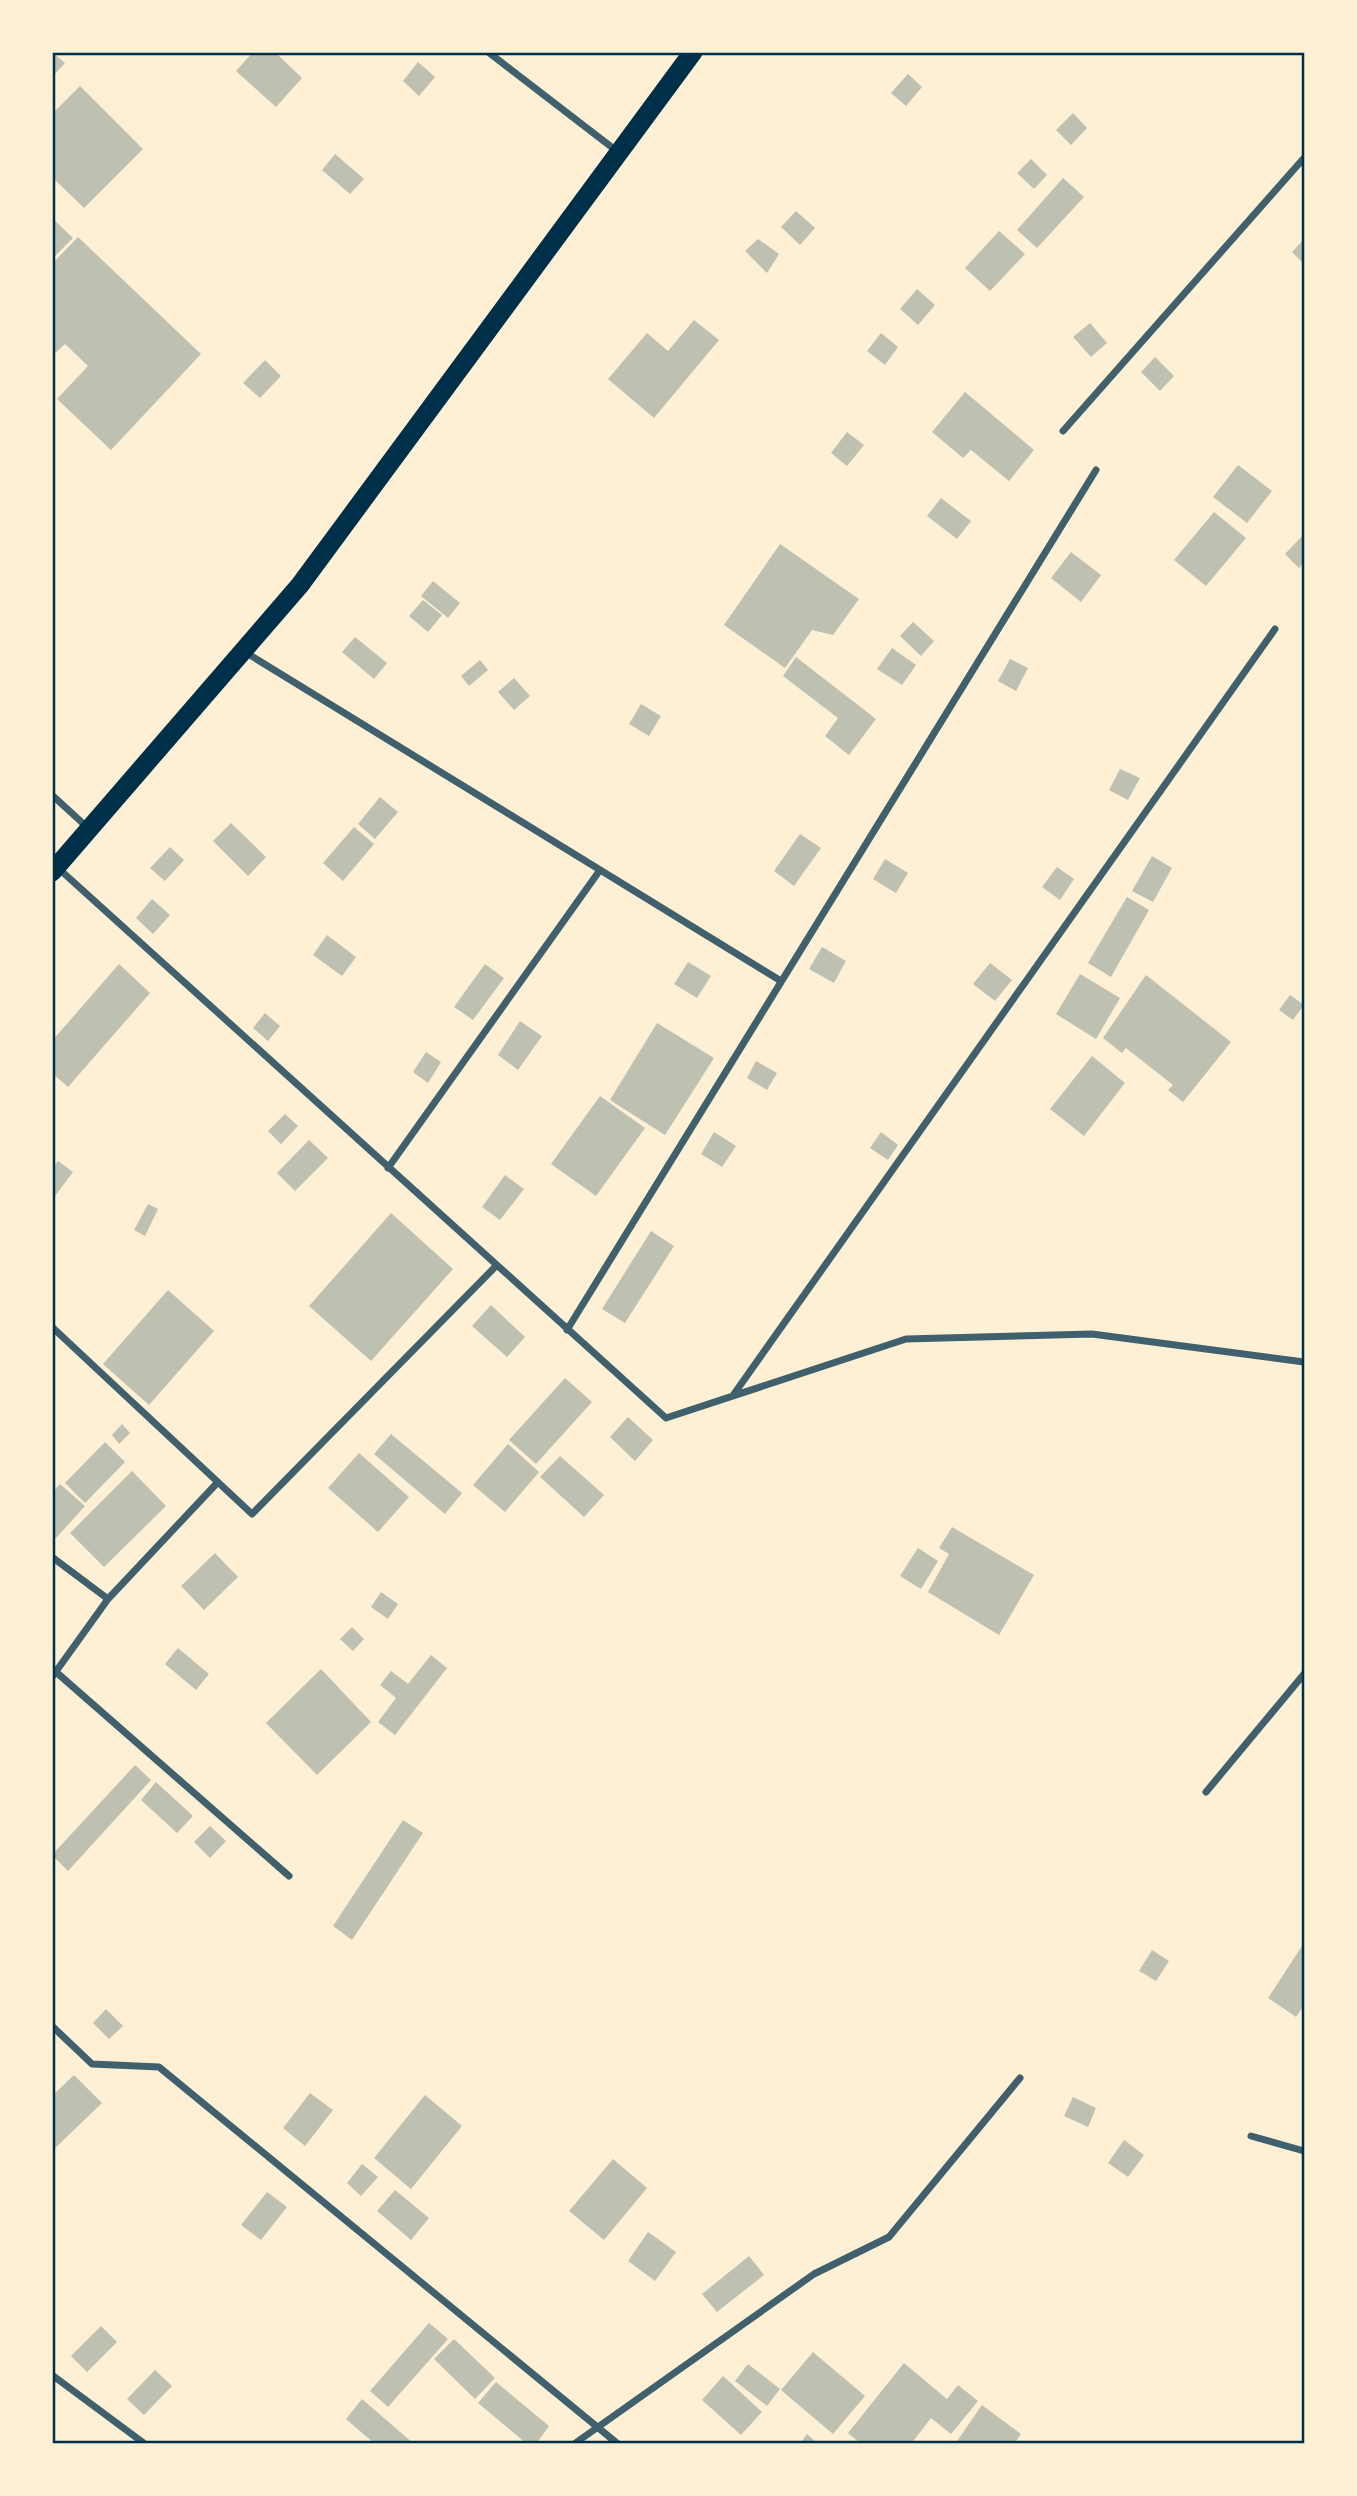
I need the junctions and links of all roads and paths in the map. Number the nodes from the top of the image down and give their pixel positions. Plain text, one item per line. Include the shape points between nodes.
1 (488, 52) edge
2 (693, 52) edge
3 (619, 152) junction
4 (1304, 158) edge
5 (1063, 431) dead end
6 (1096, 470) dead end
7 (1275, 629) dead end
8 (243, 651) junction
9 (52, 795) edge
10 (89, 829) junction
11 (55, 870) edge
12 (600, 870) junction
13 (781, 981) junction
14 (388, 1168) junction
15 (496, 1266) junction
16 (52, 1327) edge
17 (567, 1330) junction
18 (1304, 1362) edge
19 (733, 1396) junction
20 (218, 1482) junction
21 (52, 1557) edge
22 (107, 1600) junction
23 (54, 1674) edge
24 (1304, 1674) edge
25 (1206, 1792) dead end
26 (289, 1876) dead end
27 (52, 2026) edge
28 (1020, 2078) dead end
29 (1251, 2136) dead end
30 (1304, 2151) edge
31 (52, 2375) edge
32 (598, 2427) junction
33 (145, 2444) edge
34 (575, 2444) edge
35 (618, 2444) edge

1 - 3 street
2 - 3 highway
3 - 8 highway via 300,585
4 - 5 street
6 - 13 street
7 - 19 street
8 - 10 highway
8 - 12 street
9 - 10 street
10 - 11 highway
11 - 14 street
12 - 13 street
12 - 14 street
13 - 17 street
14 - 15 street
15 - 17 street
15 - 20 street via 252,1514
16 - 20 street
17 - 19 street via 666,1418
18 - 19 street via 1092,1334 906,1339
20 - 22 street
21 - 22 street
22 - 23 street
23 - 26 street
24 - 25 street
27 - 32 street via 92,2064 159,2067
28 - 32 street via 889,2237 814,2274
29 - 30 street
31 - 33 street
32 - 34 street
32 - 35 street

